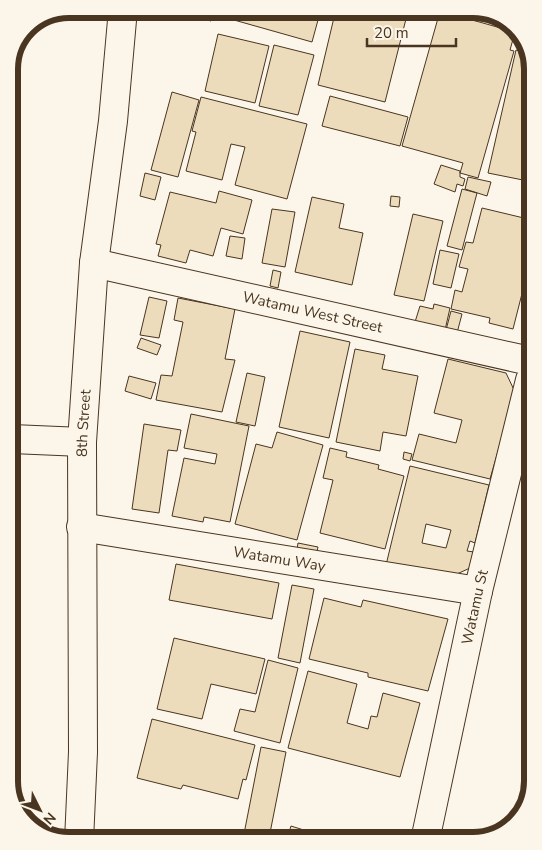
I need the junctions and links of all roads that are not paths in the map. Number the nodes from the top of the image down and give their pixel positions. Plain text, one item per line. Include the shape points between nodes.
1 (122, 18) edge
2 (94, 263) junction
3 (524, 360) edge
4 (524, 404) edge
5 (18, 440) edge
6 (82, 442) junction
7 (81, 527) junction
8 (478, 591) junction
9 (79, 832) edge
10 (427, 832) edge

1 - 2 street, 8th Street via 113,121
2 - 3 street, Watamu West Street
2 - 6 street, 8th Street
4 - 8 street, Watamu St
5 - 6 street
6 - 7 street, 8th Street
7 - 8 street, Watamu Way
7 - 9 street, 8th Street via 83,752
8 - 10 street, Watamu St

